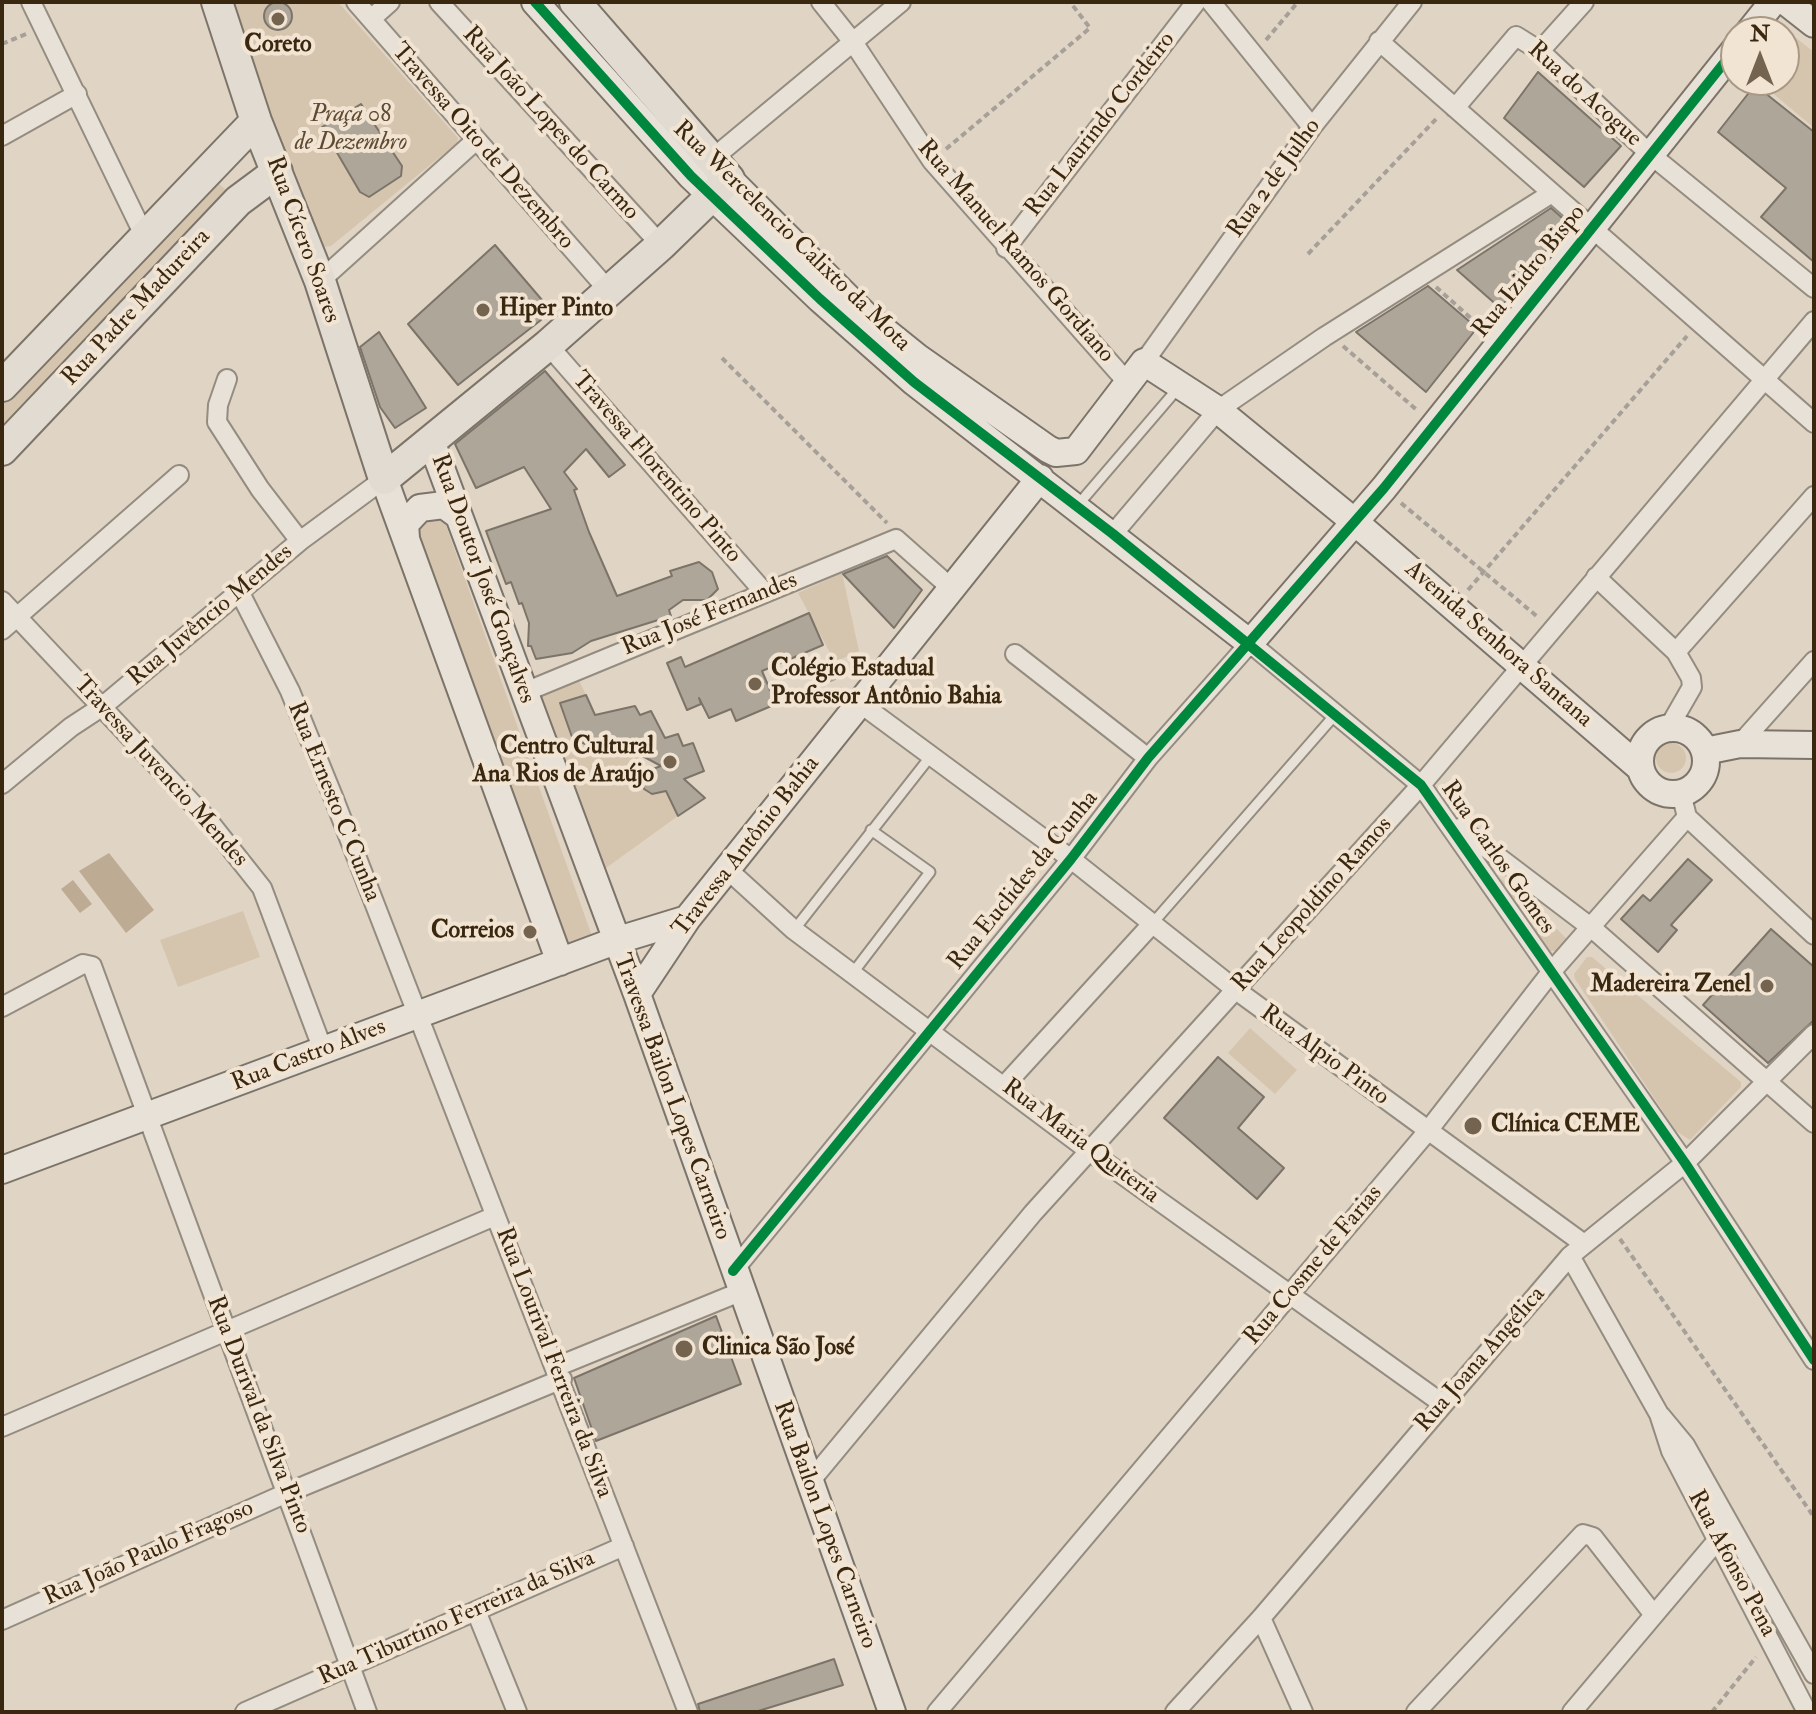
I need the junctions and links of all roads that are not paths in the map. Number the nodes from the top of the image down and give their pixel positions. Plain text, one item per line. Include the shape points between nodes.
1 (31, 2) edge
2 (217, 2) edge
3 (356, 2) edge
4 (390, 2) edge
5 (439, 2) edge
6 (535, 2) edge
7 (575, 2) edge
8 (821, 2) edge
9 (901, 2) edge
10 (1196, 2) edge
11 (1211, 2) edge
12 (1412, 2) edge
13 (1584, 2) edge
14 (1786, 2) edge
15 (371, 19) junction
16 (1814, 24) edge
17 (1379, 41) junction
18 (853, 42) junction
19 (1540, 51) junction
20 (1720, 68) edge
21 (77, 94) junction
22 (1453, 106) junction
23 (256, 121) junction
24 (1312, 127) junction
25 (2, 136) edge
26 (475, 141) junction
27 (1651, 155) junction
28 (205, 172) junction
29 (277, 172) junction
30 (711, 177) junction
31 (1552, 193) junction
32 (238, 201) junction
33 (1592, 228) junction
34 (144, 235) junction
35 (661, 245) junction
36 (1006, 248) junction
37 (320, 281) junction
38 (1814, 288) edge
39 (609, 291) junction
40 (1814, 321) edge
41 (548, 345) junction
42 (1144, 362) junction
43 (227, 379) dead end
44 (1764, 380) junction
45 (1127, 382) junction
46 (2, 386) edge
47 (1179, 386) junction
48 (1218, 410) junction
49 (1814, 423) edge
50 (431, 441) junction
51 (2, 450) edge
52 (179, 475) dead end
53 (1040, 478) junction
54 (384, 479) junction
55 (1814, 496) edge
56 (1077, 506) junction
57 (459, 516) junction
58 (1356, 523) junction
59 (1113, 534) junction
60 (406, 538) junction
61 (300, 541) junction
62 (1596, 577) junction
63 (950, 587) junction
64 (764, 592) junction
65 (240, 593) junction
66 (2, 601) edge
67 (17, 617) junction
68 (2, 630) edge
69 (1250, 643) junction
70 (1676, 652) junction
71 (1015, 654) dead end
72 (1814, 661) edge
73 (1523, 668) junction
74 (525, 692) junction
75 (868, 693) junction
76 (103, 706) junction
77 (1334, 716) junction
78 (1669, 727) junction
79 (1740, 744) junction
80 (1814, 745) edge
81 (1705, 751) junction
82 (930, 757) junction
83 (1148, 758) junction
84 (1640, 768) junction
85 (2, 784) edge
86 (1421, 785) junction
87 (1684, 805) junction
88 (1447, 819) junction
89 (871, 830) junction
90 (1071, 859) junction
91 (727, 869) junction
92 (687, 919) junction
93 (1152, 924) junction
94 (1593, 929) junction
95 (794, 930) junction
96 (1814, 935) edge
97 (615, 941) junction
98 (560, 962) junction
99 (1552, 971) junction
100 (852, 974) junction
101 (1236, 990) junction
102 (637, 994) junction
103 (2, 1007) edge
104 (416, 1015) junction
105 (929, 1029) junction
106 (1814, 1034) edge
107 (323, 1050) junction
108 (1766, 1082) junction
109 (1004, 1086) junction
110 (148, 1117) junction
111 (1814, 1123) edge
112 (1427, 1132) junction
113 (1088, 1150) junction
114 (1685, 1163) junction
115 (2, 1170) edge
116 (495, 1216) junction
117 (1577, 1250) junction
118 (736, 1282) junction
119 (1289, 1295) junction
120 (224, 1330) junction
121 (1814, 1360) edge
122 (559, 1373) junction
123 (1443, 1404) junction
124 (2, 1427) edge
125 (808, 1484) junction
126 (289, 1492) junction
127 (1724, 1532) junction
128 (624, 1546) junction
129 (476, 1611) junction
130 (1654, 1615) junction
131 (1261, 1618) junction
132 (2, 1620) edge
133 (351, 1666) junction
134 (1814, 1674) edge
135 (245, 1712) edge
136 (367, 1712) edge
137 (517, 1712) edge
138 (688, 1712) edge
139 (892, 1712) edge
140 (937, 1712) edge
141 (1175, 1712) edge
142 (1303, 1712) edge
143 (1416, 1712) edge
144 (1572, 1712) edge
145 (1807, 1712) edge

1 - 21 street
2 - 23 main road, Rua Cícero Soares
3 - 15 street, Travessa Oito de Dezembro
4 - 15 street
5 - 35 street, Rua João Lopes do Carmo
6 - 30 street, Rua Wercelencio Calixto da Mota
7 - 30 main road, Rua Wercelencio Calixto da Mota
8 - 18 street, Rua Manuel Ramos Gordiano
9 - 18 street
10 - 36 street, Rua Laurindo Cordeiro
11 - 24 street
12 - 17 street, Rua 2 de Julho
13 - 19 street
14 - 16 street
15 - 26 street, Travessa Oito de Dezembro
17 - 22 street
17 - 24 street, Rua 2 de Julho
18 - 30 street
18 - 36 street, Rua Manuel Ramos Gordiano via 932,161
19 - 22 street, Rua do Acogue via 1516,36
19 - 27 street, Rua do Acogue
20 - 27 street, Rua Izidro Bispo
21 - 25 street
21 - 34 street
22 - 31 street
23 - 28 main road, Rua Padre Madureira
23 - 29 main road, Rua Cícero Soares
24 - 42 street, Rua 2 de Julho
26 - 37 street
26 - 39 street, Travessa Oito de Dezembro
27 - 33 street, Rua Izidro Bispo
27 - 38 street, Rua do Acogue
28 - 32 main road via 227,177
28 - 34 main road, Rua Padre Madureira
29 - 32 main road, Rua Padre Madureira
29 - 37 main road, Rua Cícero Soares
30 - 35 main road
30 - 45 street, Rua Wercelencio Calixto da Mota via 866,316 1048,449 1076,451
30 - 53 street, Rua Wercelencio Calixto da Mota via 820,299 914,382
31 - 33 street
31 - 48 street
32 - 51 main road, Rua Padre Madureira
33 - 44 street
33 - 58 street, Rua Izidro Bispo
34 - 46 main road, Rua Padre Madureira
35 - 39 main road
36 - 45 street, Rua Manuel Ramos Gordiano
37 - 54 main road, Rua Cícero Soares
39 - 41 main road
40 - 44 street, Rua Leopoldino Ramos
41 - 50 main road
41 - 64 street, Travessa Florentino Pinto
42 - 45 street
42 - 47 street, Avenida Senhora Santana
43 - 61 street via 217,422
44 - 49 street
44 - 62 street, Rua Leopoldino Ramos
47 - 48 street, Avenida Senhora Santana
47 - 56 lane
48 - 58 street, Avenida Senhora Santana
48 - 59 street
50 - 54 main road, Rua Doutor José Gonçalves
50 - 57 street, Rua Doutor José Gonçalves
52 - 67 street
53 - 56 street, Rua Carlos Gomes
53 - 63 street, Travessa Antônio Bahia
54 - 60 street
54 - 61 street, Rua Juvêncio Mendes
55 - 70 street
56 - 59 street, Rua Carlos Gomes
57 - 60 street via 444,505 420,508 405,524
57 - 74 street, Rua Doutor José Gonçalves
58 - 69 street, Rua Euclides da Cunha
58 - 73 street, Avenida Senhora Santana
59 - 69 street, Rua Carlos Gomes
60 - 98 street
61 - 65 street, Rua Juvêncio Mendes
62 - 70 street
62 - 73 street, Rua Leopoldino Ramos
63 - 64 street, Rua José Fernandes via 896,539
63 - 75 street, Travessa Antônio Bahia
64 - 74 street, Rua José Fernandes
65 - 76 street, Rua Juvêncio Mendes
65 - 104 street, Rua Ernesto C Cunha via 290,691
66 - 67 street, Travessa Juvencio Mendes
67 - 68 street
67 - 76 street, Travessa Juvencio Mendes
69 - 77 street, Rua Carlos Gomes
69 - 83 street, Rua Euclides da Cunha
70 - 78 street via 1692,687
71 - 83 street
72 - 79 street
73 - 84 street, Avenida Senhora Santana
73 - 86 street, Rua Leopoldino Ramos
74 - 97 street, Rua Doutor José Gonçalves
75 - 82 street
75 - 91 street, Travessa Antônio Bahia
76 - 85 street, Rua Juvêncio Mendes
76 - 107 street, Travessa Juvencio Mendes via 229,843 262,888
77 - 86 street, Rua Carlos Gomes
77 - 93 lane
78 - 81 street via 1688,730
78 - 84 street via 1643,746
79 - 80 street
79 - 81 street
81 - 87 street via 1705,772
82 - 89 lane
82 - 90 street
83 - 90 street, Rua Euclides da Cunha
84 - 87 street, Avenida Senhora Santana via 1651,786
86 - 88 street, Rua Carlos Gomes
86 - 101 street, Rua Leopoldino Ramos
87 - 94 street, Rua Cosme de Farias
87 - 96 street
88 - 94 street
88 - 99 street, Rua Carlos Gomes
89 - 95 lane
89 - 100 lane via 930,872
90 - 93 street, Rua Alpio Pinto
90 - 105 street, Rua Euclides da Cunha
91 - 92 street, Travessa Antônio Bahia
91 - 95 street, Rua Maria Quiteria
92 - 97 street, Rua Castro Alves
92 - 102 street, Travessa Antônio Bahia
93 - 101 street, Rua Alpio Pinto
93 - 109 street
94 - 99 street, Rua Cosme de Farias
94 - 108 street
95 - 100 street, Rua Maria Quiteria
97 - 98 street, Rua Castro Alves
97 - 102 street, Travessa Bailon Lopes Carneiro
98 - 104 street, Rua Castro Alves
99 - 112 street, Rua Cosme de Farias
99 - 114 street, Rua Carlos Gomes
100 - 105 street, Rua Maria Quiteria
101 - 112 street, Rua Alpio Pinto
101 - 113 street, Rua Leopoldino Ramos
102 - 118 street, Travessa Bailon Lopes Carneiro
103 - 110 street, Rua Durival da Silva Pinto via 83,964 92,966
104 - 107 street, Rua Castro Alves
104 - 116 street, Rua Lourival Ferreira da Silva
105 - 109 street, Rua Maria Quiteria
105 - 118 street, Rua Euclides da Cunha
106 - 108 street, Rua Joana Angélica
107 - 110 street, Rua Castro Alves
108 - 111 street
108 - 114 street, Rua Joana Angélica
109 - 113 street, Rua Maria Quiteria
110 - 115 street, Rua Castro Alves
110 - 120 street, Rua Durival da Silva Pinto
112 - 117 street, Rua Alpio Pinto
112 - 119 street, Rua Cosme de Farias
113 - 119 street, Rua Maria Quiteria
113 - 125 street, Rua Leopoldino Ramos
114 - 117 street, Rua Joana Angélica
114 - 121 street, Rua Carlos Gomes
116 - 120 street
116 - 122 street, Rua Lourival Ferreira da Silva
117 - 123 street, Rua Joana Angélica
117 - 127 street, Rua Afonso Pena via 1659,1414 1671,1451
118 - 122 street
118 - 125 street, Rua Bailon Lopes Carneiro
119 - 123 street, Rua Maria Quiteria
119 - 140 street, Rua Cosme de Farias
120 - 124 street
120 - 126 street, Rua Durival da Silva Pinto
122 - 126 street, Rua João Paulo Fragoso
122 - 128 street, Rua Lourival Ferreira da Silva
123 - 131 street, Rua Joana Angélica
125 - 139 street, Rua Bailon Lopes Carneiro
126 - 132 street, Rua João Paulo Fragoso
126 - 133 street, Rua Durival da Silva Pinto
127 - 130 street
127 - 134 street, Rua Afonso Pena
127 - 145 street, Rua Afonso Pena
128 - 129 street, Rua Tiburtino Ferreira da Silva
128 - 138 street, Rua Lourival Ferreira da Silva
129 - 133 street, Rua Tiburtino Ferreira da Silva
129 - 137 street
130 - 143 street via 1593,1537 1583,1534
130 - 144 street
131 - 141 street, Rua Joana Angélica
131 - 142 street
133 - 135 street, Rua Tiburtino Ferreira da Silva
133 - 136 street, Rua Durival da Silva Pinto

